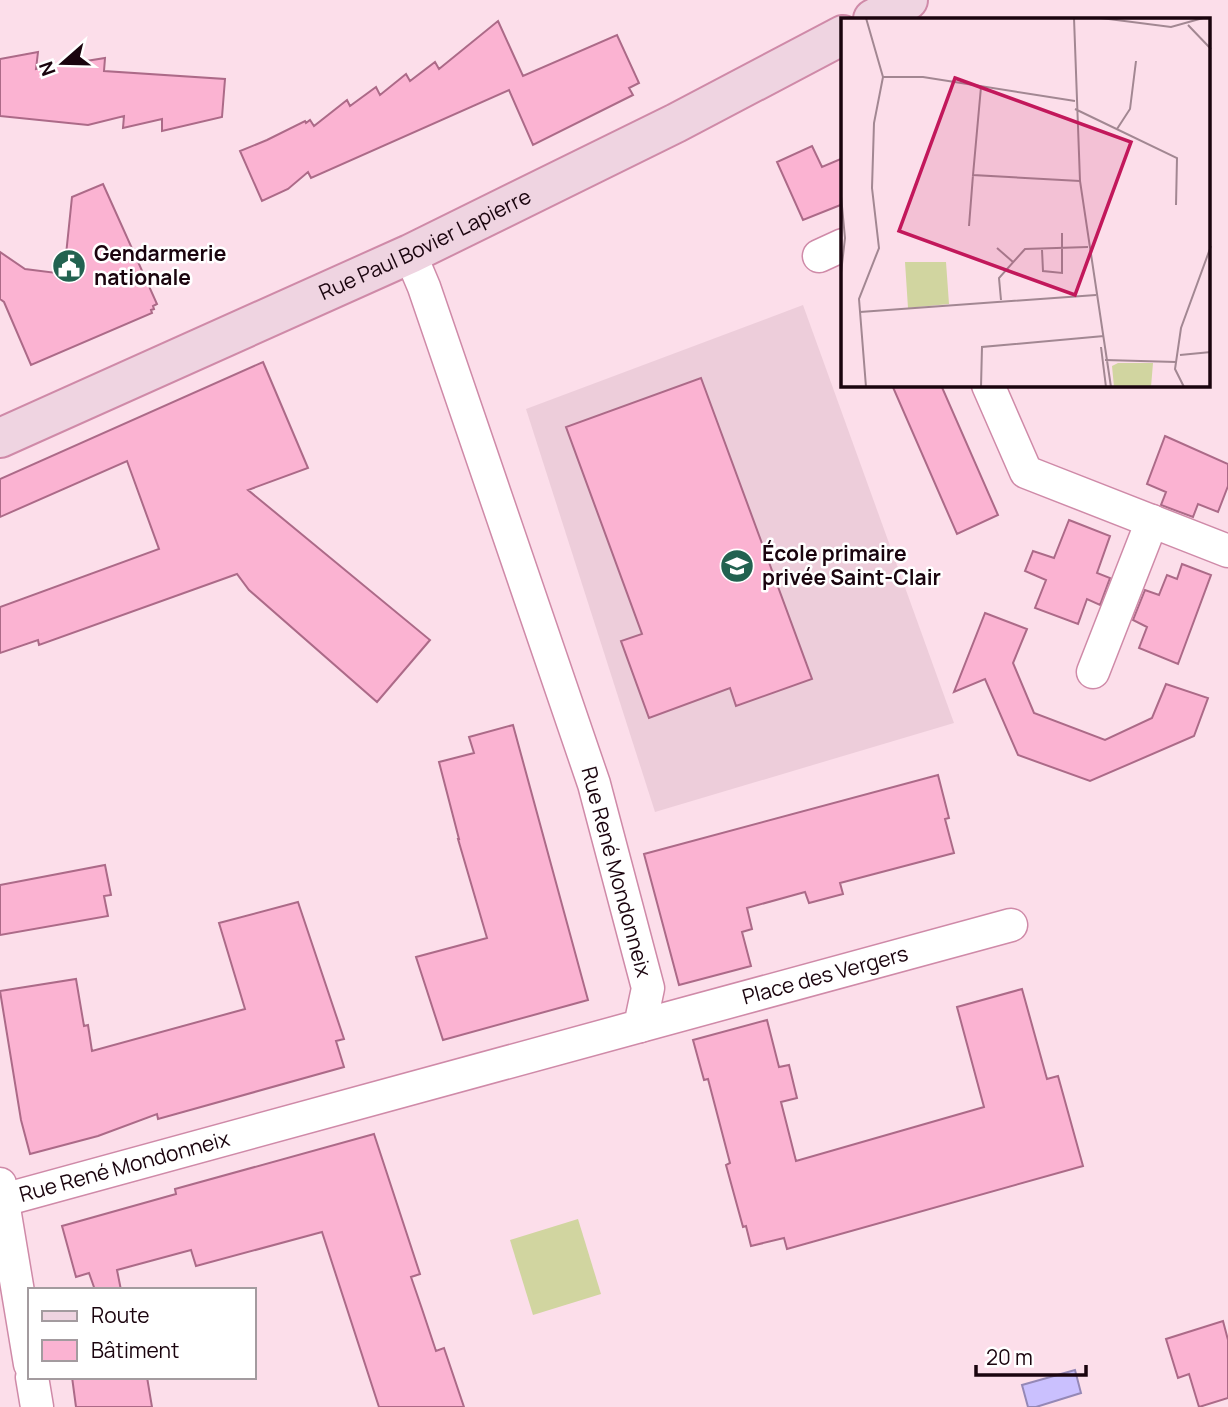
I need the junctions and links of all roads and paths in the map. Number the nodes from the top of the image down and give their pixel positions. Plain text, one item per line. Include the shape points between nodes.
1 (908, 0) edge
2 (875, 18) edge
3 (841, 37) edge
4 (410, 254) junction
5 (989, 387) edge
6 (0, 438) edge
7 (1152, 521) junction
8 (1228, 551) edge
9 (1093, 673) dead end
10 (1011, 925) dead end
11 (640, 1026) junction
12 (1, 1192) edge
13 (28, 1352) edge
14 (32, 1379) edge
15 (37, 1407) edge

1 - 2 main road
3 - 4 main road, Rue Paul Bovier Lapierre
4 - 6 main road, Rue Paul Bovier Lapierre
4 - 11 street, Rue René Mondonneix via 594,784 648,988
5 - 7 street via 1026,472
7 - 8 street
7 - 9 street
10 - 11 street, Place des Vergers
11 - 12 street, Rue René Mondonneix
12 - 13 street
14 - 15 street

